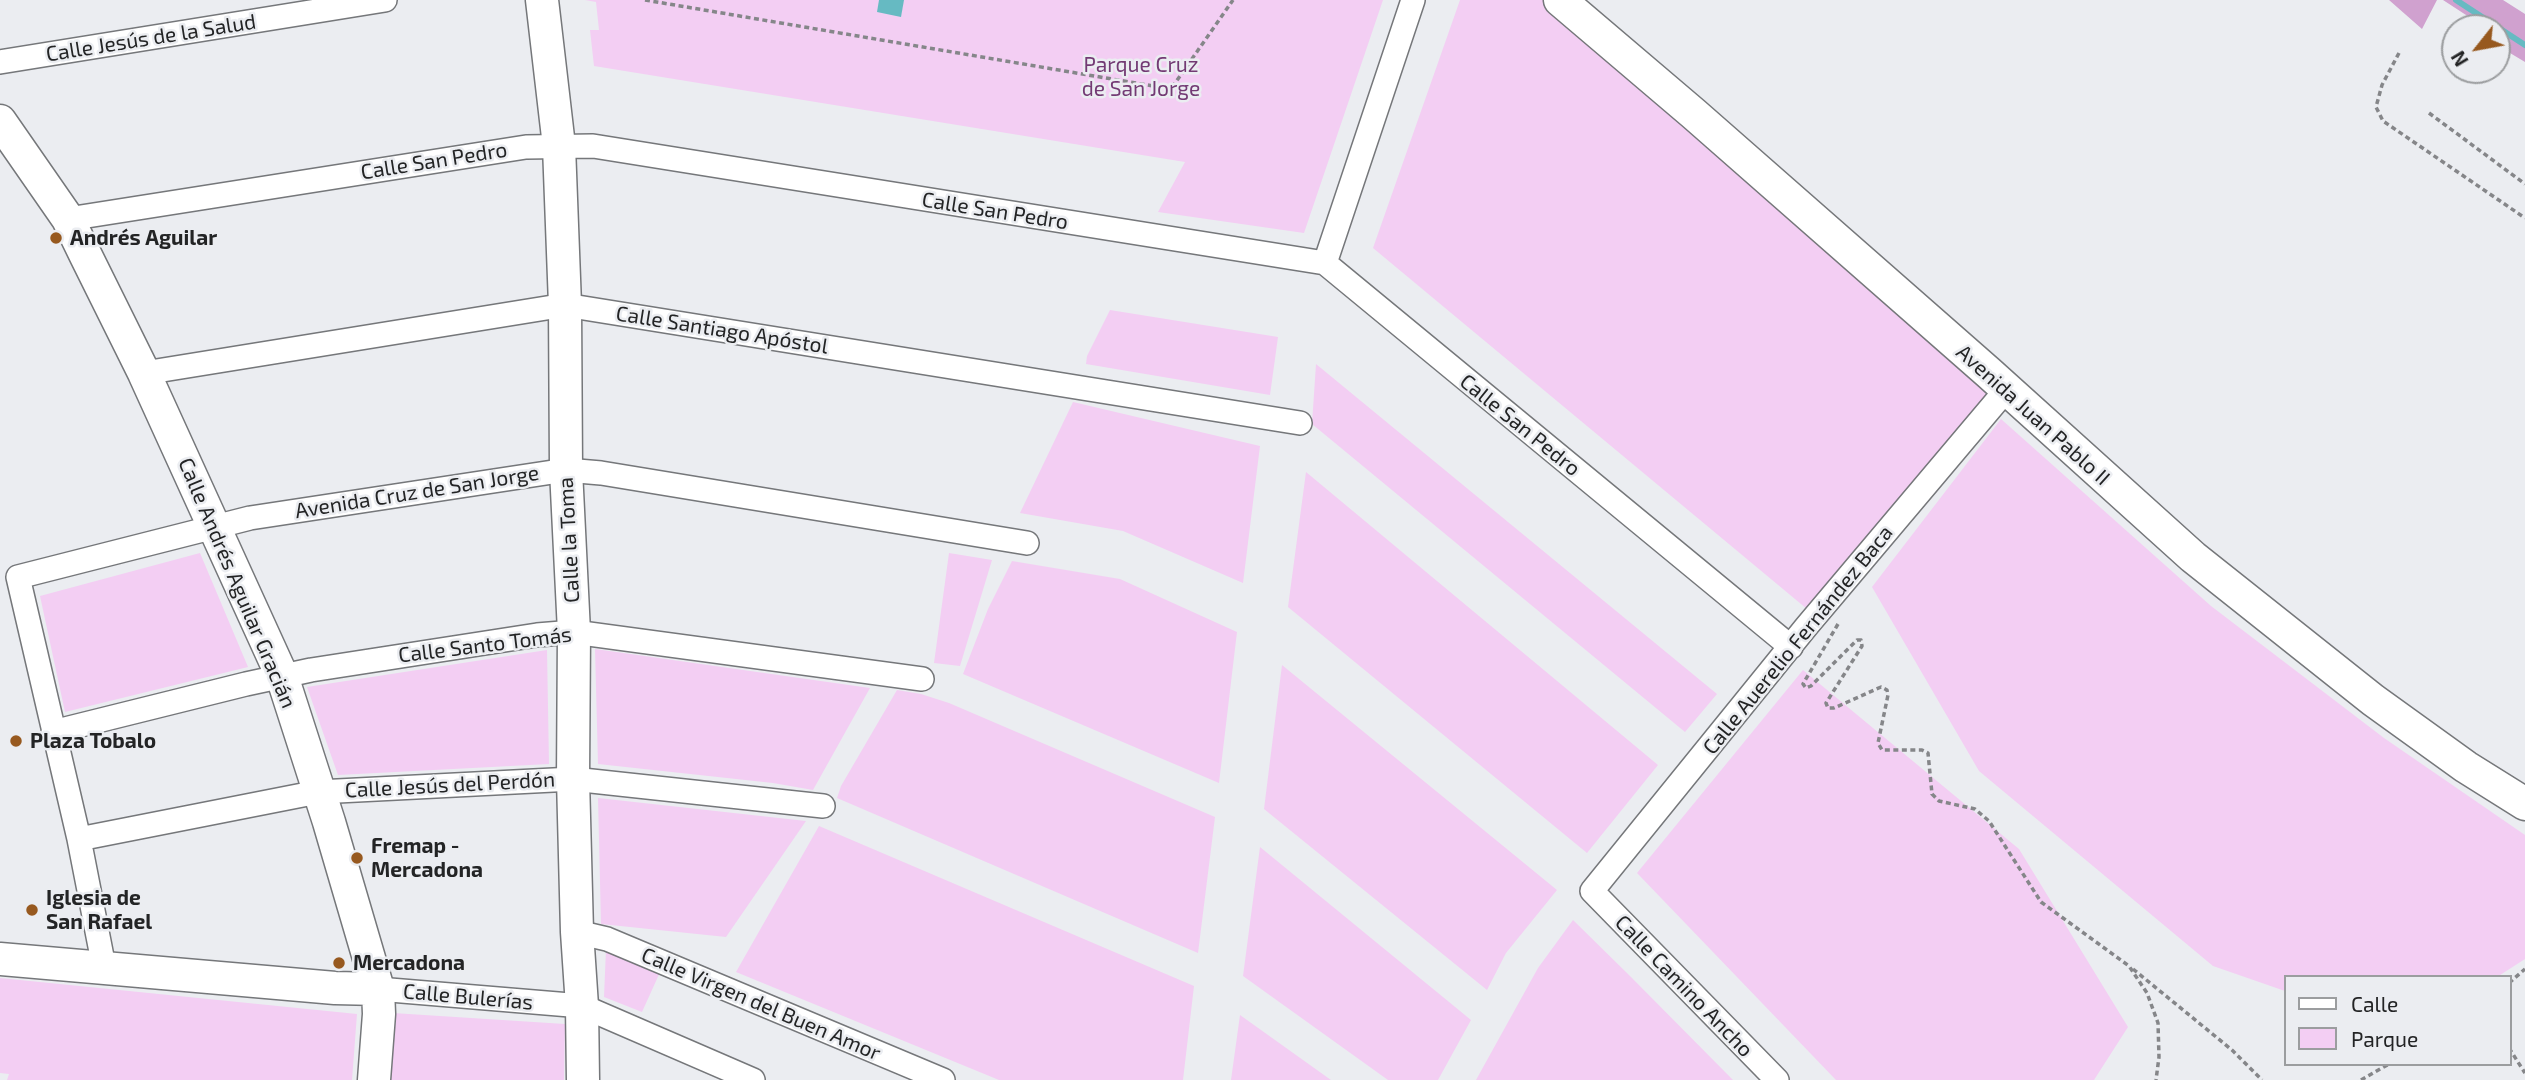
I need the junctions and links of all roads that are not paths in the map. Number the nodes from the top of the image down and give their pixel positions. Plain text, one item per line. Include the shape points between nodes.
1 (386, 0) edge
2 (542, 0) edge
3 (1413, 0) edge
4 (1560, 0) edge
5 (0, 62) edge
6 (0, 121) edge
7 (559, 146) junction
8 (68, 219) junction
9 (1325, 263) junction
10 (565, 305) junction
11 (144, 373) junction
12 (2006, 390) junction
13 (1300, 423) dead end
14 (566, 470) junction
15 (215, 526) junction
16 (1027, 543) dead end
17 (574, 632) junction
18 (1791, 648) junction
19 (282, 676) junction
20 (922, 680) dead end
21 (53, 732) junction
22 (573, 779) junction
23 (318, 792) junction
24 (2525, 804) edge
25 (823, 806) dead end
26 (79, 839) junction
27 (1592, 891) joint
28 (577, 932) junction
29 (0, 959) edge
30 (104, 967) junction
31 (378, 989) junction
32 (582, 1006) junction
33 (374, 1080) edge
34 (583, 1080) edge
35 (753, 1080) edge
36 (943, 1080) edge
37 (1777, 1080) edge

1 - 5 street, Calle Jesús de la Salud
2 - 7 street, Calle la Toma
3 - 9 street
4 - 12 street, Avenida Juan Pablo II
6 - 8 street, Calle Andrés Aguilar Gracián
7 - 8 street, Calle San Pedro via 526,147
7 - 9 street, Calle San Pedro via 593,146
7 - 10 street, Calle la Toma
8 - 11 street, Calle Andrés Aguilar Gracián
9 - 18 street, Calle San Pedro
10 - 11 street, Calle Santiago Apóstol
10 - 13 street, Calle Santiago Apóstol
10 - 14 street, Calle la Toma
11 - 15 street, Calle Andrés Aguilar Gracián
12 - 18 street, Calle Auerelio Fernández Baca
12 - 24 street, Avenida Juan Pablo II via 2193,557 2269,618 2404,722
14 - 15 street, Avenida Cruz de San Jorge
14 - 16 street, Avenida Cruz de San Jorge
14 - 17 street, Calle la Toma
15 - 19 street, Calle Andrés Aguilar Gracián
15 - 21 street, Avenida Cruz de San Jorge via 18,577
17 - 19 street, Calle Santo Tomás
17 - 20 street, Calle Santo Tomás
17 - 22 street, Calle la Toma
18 - 27 street, Calle Auerelio Fernández Baca
19 - 21 street, Calle Santo Tomás
19 - 23 street, Calle Andrés Aguilar Gracián
21 - 26 street
22 - 23 street, Calle Jesús del Perdón
22 - 25 street, Calle Jesús del Perdón
22 - 28 street, Calle la Toma
23 - 26 street, Calle Jesús del Perdón
23 - 31 street, Calle Andrés Aguilar Gracián
26 - 30 street
27 - 37 street, Calle Camino Ancho
28 - 32 street, Calle la Toma
28 - 36 street, Calle Virgen del Buen Amor via 607,939
29 - 30 street, Calle Bulerías
30 - 31 street, Calle Bulerías
31 - 32 street, Calle Bulerías
31 - 33 street, Calle Andrés Aguilar Gracián
32 - 34 street, Calle la Toma
32 - 35 street, Calle Bulerías

